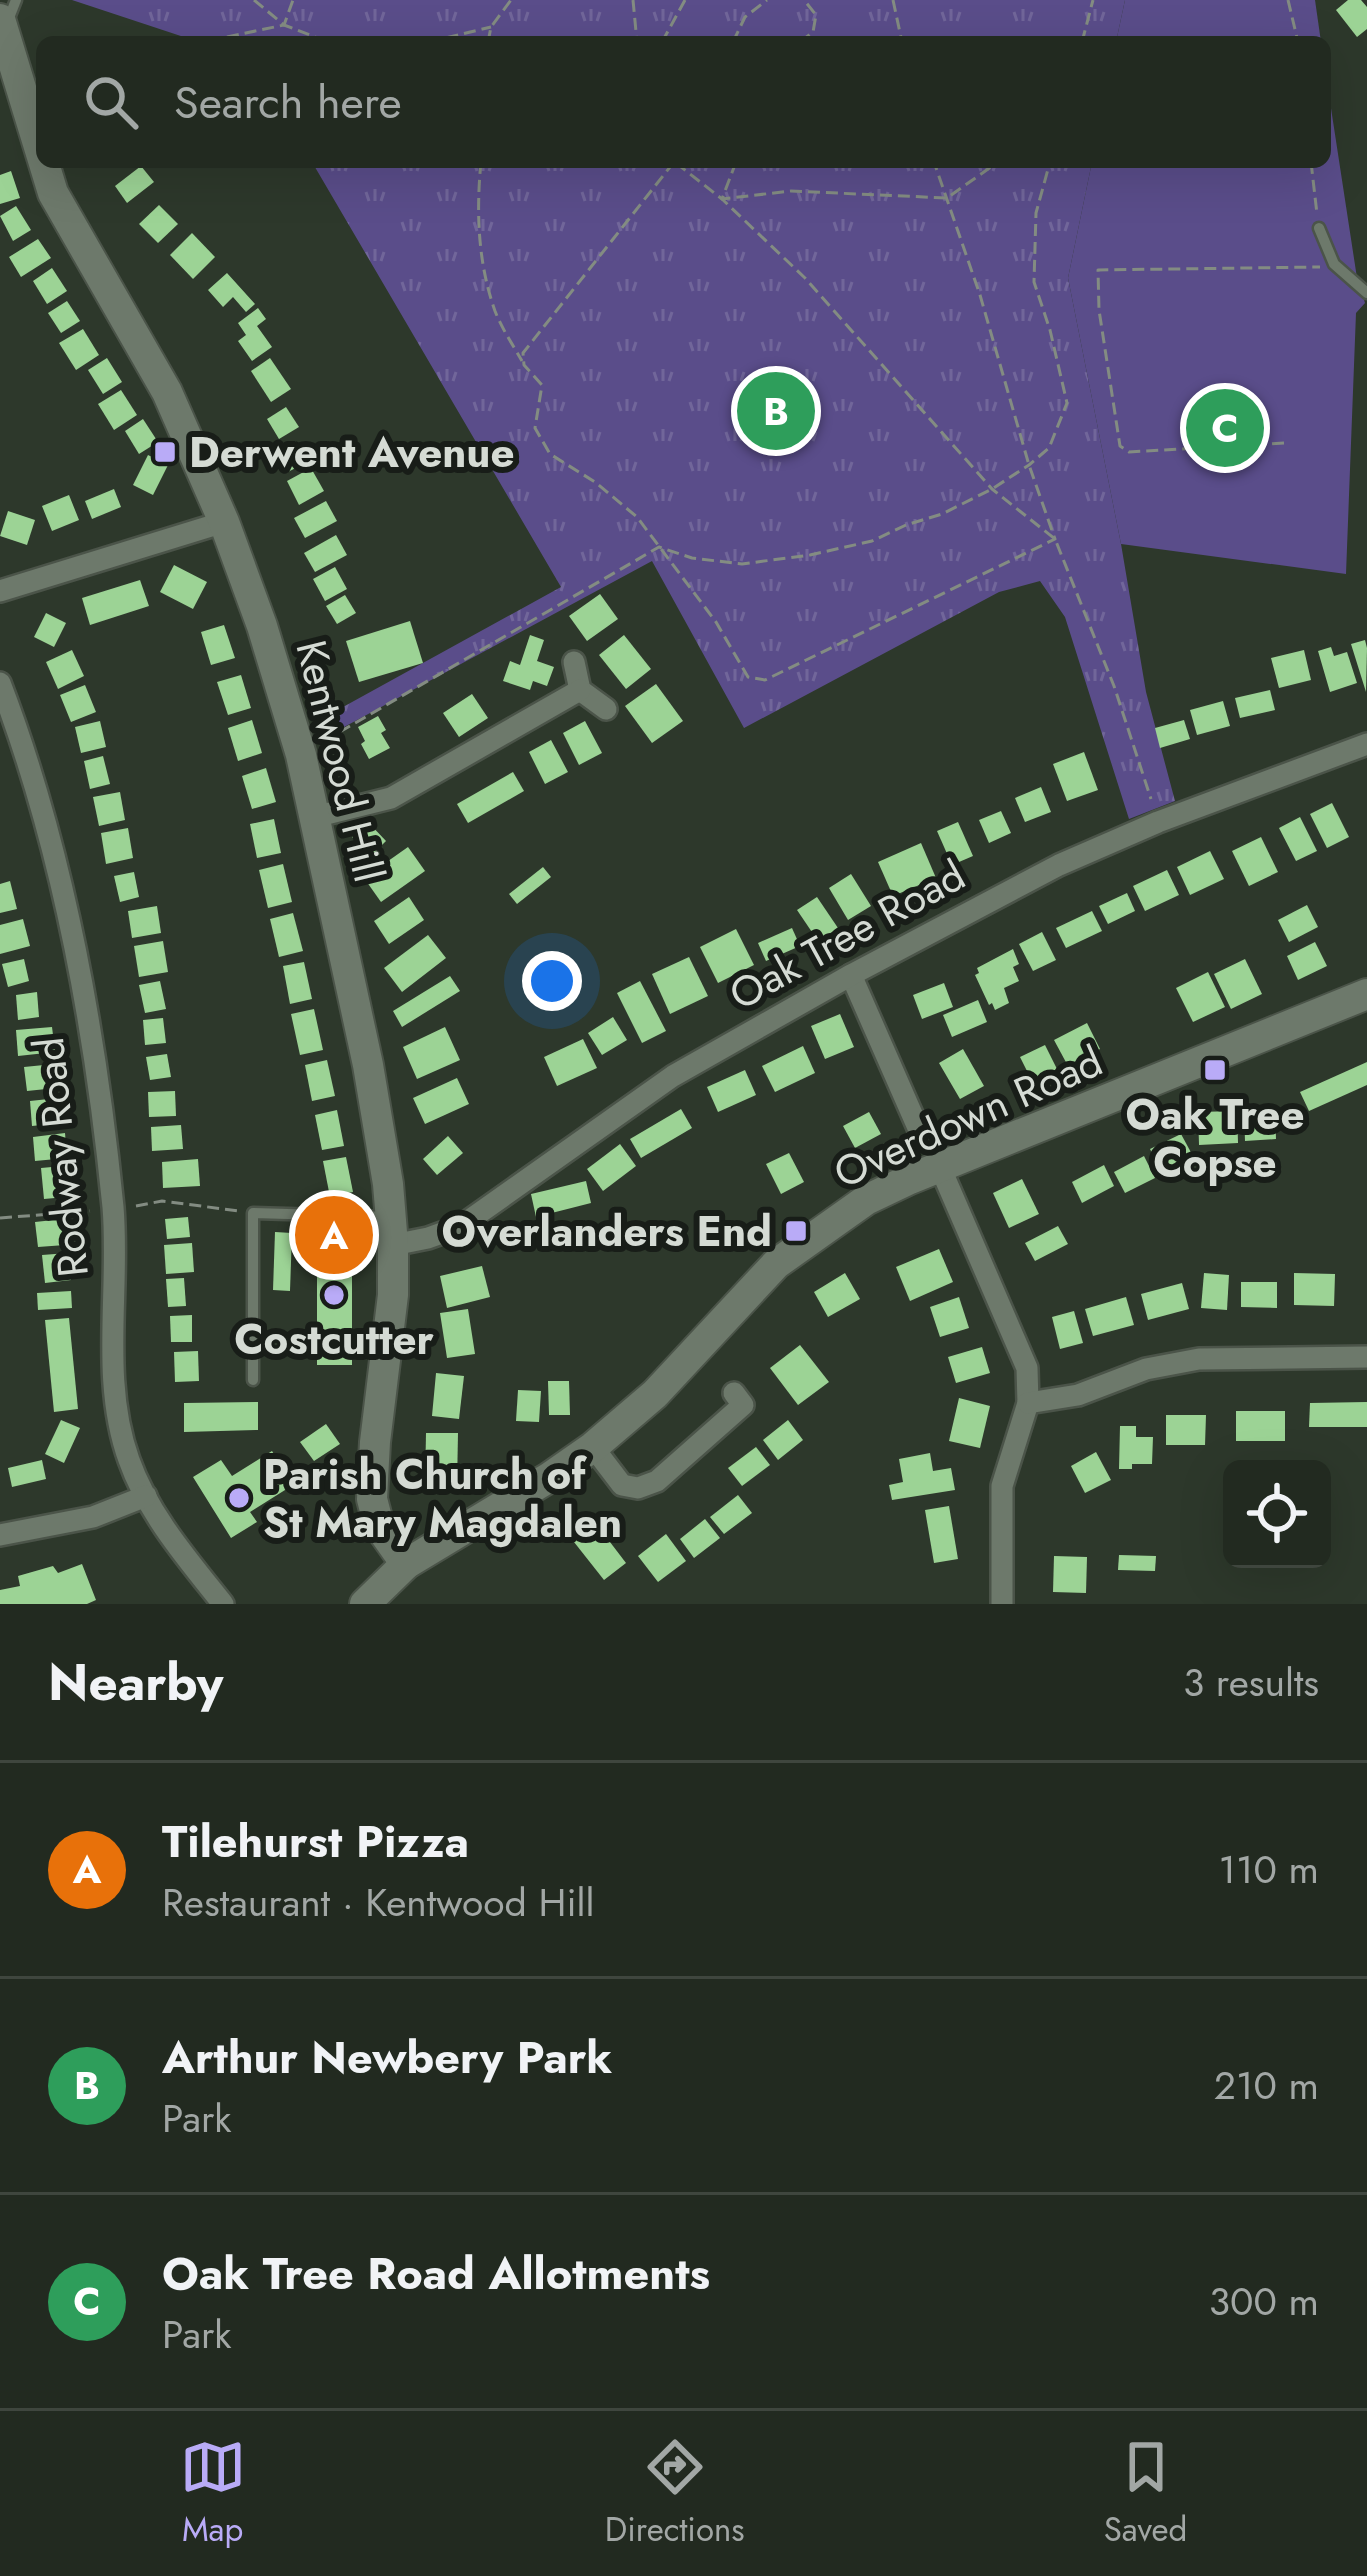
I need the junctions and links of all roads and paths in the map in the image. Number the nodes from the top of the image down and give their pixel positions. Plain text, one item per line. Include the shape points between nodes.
1 (16, 0) edge
2 (254, 0) edge
3 (293, 0) edge
4 (511, 0) edge
5 (633, 0) edge
6 (686, 0) edge
7 (767, 0) edge
8 (803, 0) edge
9 (892, 0) edge
10 (1093, 0) edge
11 (1288, 0) edge
12 (2, 25) edge
13 (284, 25) junction
14 (491, 27) junction
15 (232, 36) edge
16 (312, 36) edge
17 (454, 36) edge
18 (489, 36) edge
19 (636, 36) edge
20 (665, 36) edge
21 (736, 36) edge
22 (808, 36) edge
23 (901, 36) edge
24 (1084, 36) edge
25 (1297, 36) edge
26 (36, 137) edge
27 (45, 168) edge
28 (480, 168) edge
29 (669, 168) edge
30 (682, 168) edge
31 (734, 168) edge
32 (936, 168) edge
33 (990, 168) edge
34 (1048, 168) edge
35 (1312, 168) edge
36 (947, 198) junction
37 (722, 199) junction
38 (1318, 228) joint
39 (1334, 264) junction
40 (1367, 293) edge
41 (524, 365) junction
42 (1284, 443) dead end
43 (1029, 465) junction
44 (992, 489) junction
45 (224, 522) junction
46 (1055, 539) junction
47 (659, 547) junction
48 (0, 590) edge
49 (574, 662) dead end
50 (0, 683) edge
51 (580, 690) junction
52 (606, 709) dead end
53 (1367, 744) edge
54 (301, 755) junction
55 (314, 817) junction
56 (1158, 822) junction
57 (850, 975) junction
58 (1367, 994) edge
59 (920, 1130) dead end
60 (940, 1167) junction
61 (392, 1231) junction
62 (1367, 1357) edge
63 (253, 1380) dead end
64 (734, 1393) dead end
65 (1028, 1403) junction
66 (593, 1447) junction
67 (146, 1496) junction
68 (0, 1535) edge
69 (406, 1564) junction
70 (222, 1602) edge
71 (365, 1604) edge
72 (1002, 1604) edge

1 - 12 lane
2 - 13 path
3 - 13 path
4 - 14 path
5 - 19 path
6 - 20 path
7 - 21 path
8 - 22 path via 815,15
9 - 23 path
10 - 24 path
11 - 25 path
12 - 26 street, Kentwood Hill
13 - 15 path
13 - 16 path
14 - 17 path
14 - 18 path
27 - 45 street, Kentwood Hill via 167,392
28 - 41 path via 482,266 496,315
29 - 41 path via 543,325 523,353
30 - 37 path
31 - 37 path
32 - 36 path
33 - 36 path
34 - 43 path via 1036,213 1034,282 1067,403 1049,448
35 - 38 path
36 - 37 path via 791,191
36 - 43 path
37 - 44 path via 805,278
38 - 39 lane
39 - 40 lane
39 - 42 path via 1098,270 1120,446 1129,452
41 - 47 path via 542,385 536,428 550,454 637,517
43 - 44 path
43 - 46 path
44 - 46 path
44 - 47 path via 872,541 810,555 742,564
45 - 48 street
45 - 54 street, Kentwood Hill
46 - 47 path via 765,680 748,677
46 - 56 path
47 - 54 path
49 - 51 street
50 - 67 street, Rodway Road via 57,867 89,1028 113,1210 119,1426
51 - 52 street
51 - 55 street via 391,798
53 - 56 street, Oak Tree Road
54 - 55 street, Kentwood Hill
55 - 61 street, Kentwood Hill via 368,1065
56 - 57 street, Oak Tree Road
57 - 59 street
57 - 61 street, Oak Tree Road via 673,1076 461,1226 428,1238
58 - 60 street, Overdown Road
60 - 65 street via 1028,1368
60 - 66 street, Overdown Road via 866,1201 776,1264 655,1394
61 - 63 lane via 253,1213
61 - 69 street, Kentwood Hill via 372,1499 379,1526
62 - 65 street via 1199,1359
64 - 66 street via 743,1405 657,1481 622,1485
65 - 72 street via 1002,1486
66 - 69 street, Overdown Road
67 - 68 street via 93,1517
67 - 70 street, Rodway Road
69 - 71 street, Overdown Road

